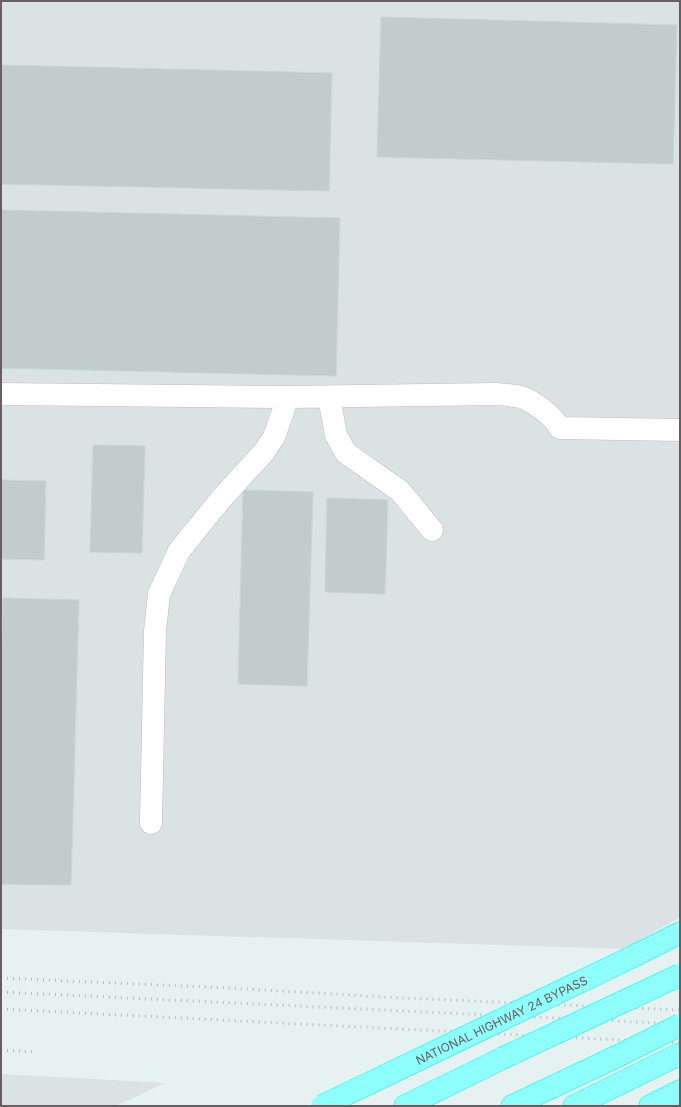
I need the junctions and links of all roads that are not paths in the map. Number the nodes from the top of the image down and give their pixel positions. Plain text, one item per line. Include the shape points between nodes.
1 (1, 394) edge
2 (329, 397) junction
3 (288, 398) junction
4 (680, 430) edge
5 (432, 530) dead end
6 (151, 823) dead end
7 (680, 933) edge
8 (680, 975) edge
9 (680, 1025) edge
10 (680, 1054) edge
11 (322, 1106) edge
12 (405, 1106) edge
13 (512, 1106) edge
14 (574, 1106) edge

1 - 3 street
2 - 3 street
2 - 4 street via 512,395 534,404 560,428
2 - 5 street via 336,435 346,453 400,491
3 - 6 street via 274,437 179,551 159,594 155,631
7 - 11 highway, NATIONAL HIGHWAY 24 BYPASS, bridge
8 - 12 highway, bridge
9 - 13 highway, bridge
10 - 14 highway

